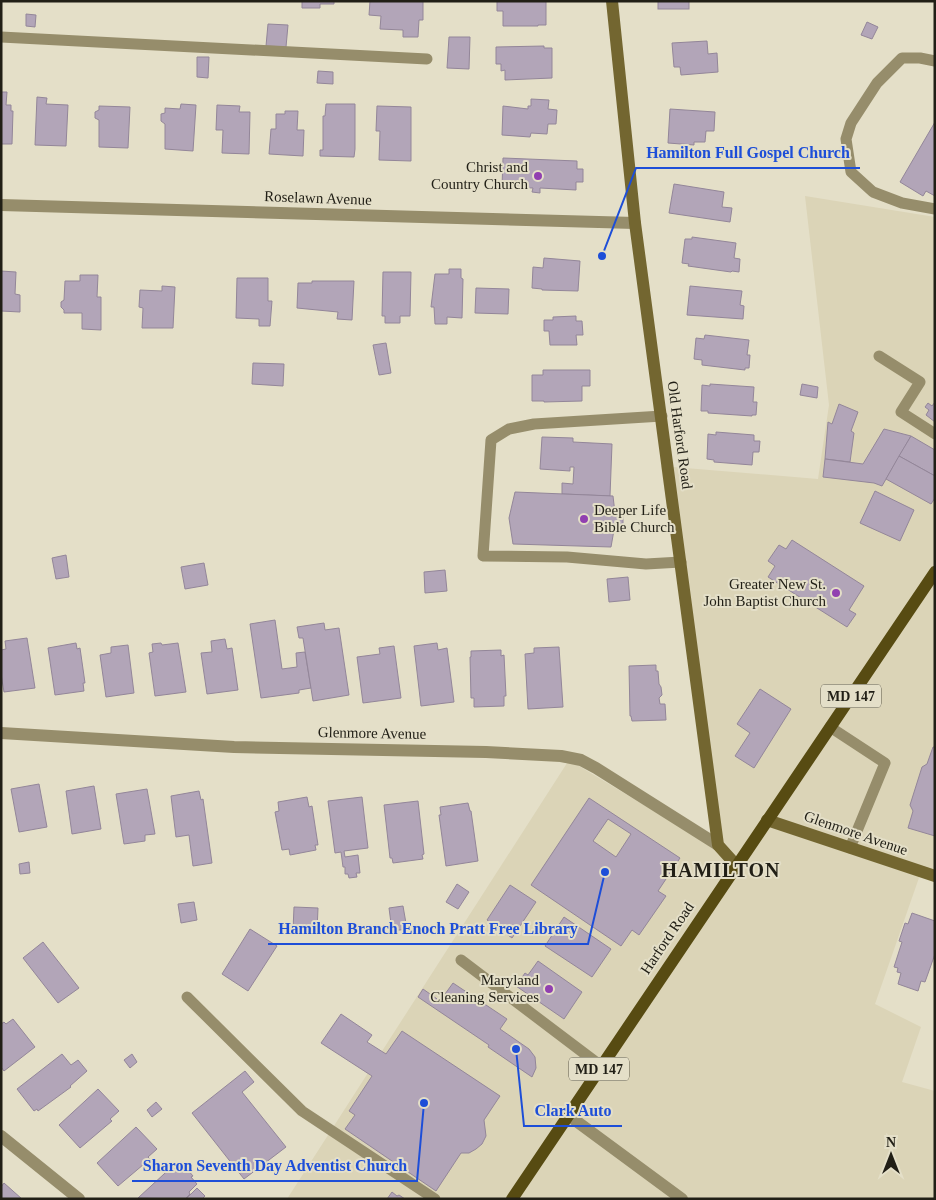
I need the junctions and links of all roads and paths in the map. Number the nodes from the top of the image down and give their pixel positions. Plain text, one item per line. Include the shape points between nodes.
1 (612, 1) edge
2 (1, 37) edge
3 (427, 59) dead end
4 (935, 61) edge
5 (1, 205) edge
6 (935, 209) edge
7 (635, 223) junction
8 (879, 356) dead end
9 (662, 416) junction
10 (935, 434) edge
11 (681, 562) junction
12 (935, 572) edge
13 (830, 727) junction
14 (1, 733) edge
15 (767, 820) junction
16 (718, 845) junction
17 (850, 848) junction
18 (736, 865) junction
19 (935, 876) edge
20 (461, 960) dead end
21 (186, 997) dead end
22 (601, 1066) junction
23 (568, 1115) junction
24 (1, 1136) edge
25 (79, 1199) edge
26 (435, 1199) edge
27 (512, 1199) edge
28 (682, 1199) edge

1 - 7 street, Old Harford Road
2 - 3 lane
4 - 6 lane via 902,58 877,83 851,123 846,139 851,172 872,192 902,203
5 - 7 street, Roselawn Avenue
7 - 9 street, Old Harford Road
8 - 10 lane via 920,382 901,412
9 - 11 street, Old Harford Road
9 - 11 lane via 534,424 510,429 491,440 483,556 567,557 646,564
11 - 16 street, Old Harford Road
12 - 13 main road, Harford Road / MD 147
13 - 15 main road, Harford Road / MD 147
13 - 17 lane via 885,763
14 - 16 street, Glenmore Avenue via 234,747 561,756 581,760 596,768
15 - 17 street, Glenmore Avenue
15 - 18 main road, Harford Road / MD 147
16 - 18 street
17 - 19 street, Glenmore Avenue
18 - 22 main road, Harford Road / MD 147
20 - 22 lane
21 - 26 lane via 302,1111
22 - 23 main road, Harford Road / MD 147
23 - 27 main road, Harford Road / MD 147
23 - 28 street
24 - 25 street

